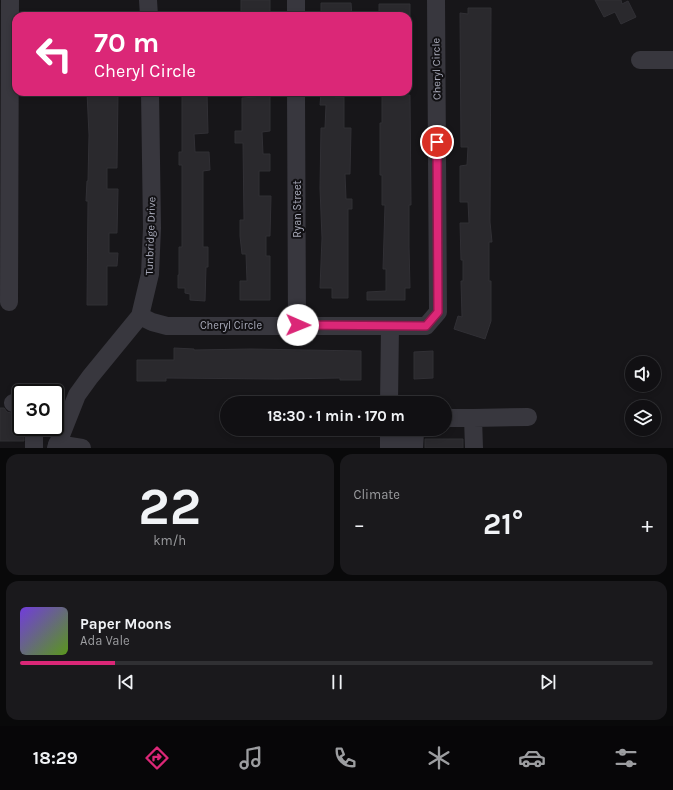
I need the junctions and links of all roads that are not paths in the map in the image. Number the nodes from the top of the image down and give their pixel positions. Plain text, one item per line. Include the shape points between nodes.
1 (10, 0) edge
2 (148, 0) edge
3 (296, 0) edge
4 (436, 0) edge
5 (149, 12) edge
6 (296, 12) edge
7 (640, 60) dead end
8 (673, 60) edge
9 (150, 96) edge
10 (296, 96) edge
11 (9, 302) dead end
12 (140, 316) junction
13 (298, 325) junction
14 (390, 326) junction
15 (389, 396) edge
16 (64, 411) edge
17 (528, 417) dead end
18 (452, 418) edge
19 (474, 418) junction
20 (34, 436) edge
21 (58, 436) edge
22 (389, 441) edge
23 (415, 441) edge
24 (56, 446) edge
25 (34, 448) edge
26 (82, 448) edge
27 (474, 448) edge

1 - 11 street
2 - 5 street
3 - 6 street
4 - 14 street, Cheryl Circle via 438,312 426,326
7 - 8 street
9 - 12 street, Tunbridge Drive via 150,274
10 - 13 street, Ryan Street
12 - 13 street, Cheryl Circle via 167,326
12 - 16 street, Tunbridge Drive
13 - 14 street, Cheryl Circle
14 - 15 street
17 - 19 street
18 - 19 street
19 - 27 street
20 - 25 street
21 - 24 street, Tunbridge Drive
22 - 23 street
24 - 26 street

